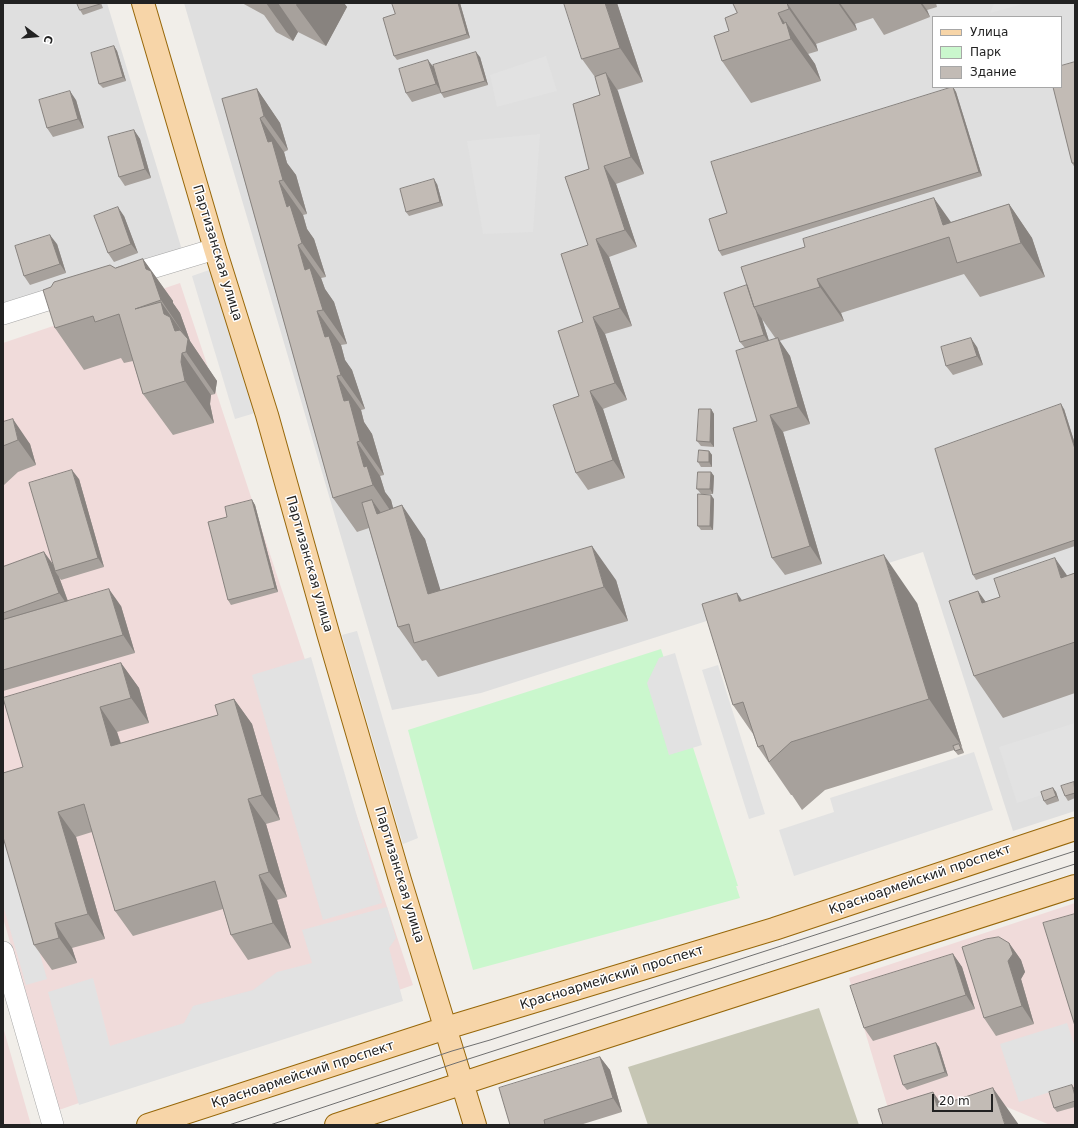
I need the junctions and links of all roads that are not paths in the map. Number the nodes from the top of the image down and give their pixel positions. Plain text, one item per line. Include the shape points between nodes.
1 (143, 3) edge
2 (215, 248) junction
3 (3, 314) edge
4 (1075, 829) edge
5 (1075, 886) edge
6 (3, 952) edge
7 (446, 1028) junction
8 (462, 1083) junction
9 (54, 1125) edge
10 (148, 1125) edge
11 (336, 1125) edge
12 (475, 1125) edge

1 - 2 main road, Партизанская улица
2 - 3 street
2 - 7 main road, Партизанская улица via 267,415 400,880
4 - 7 main road, Красноармейский проспект via 774,929
5 - 8 main road
6 - 9 street
7 - 8 main road, Партизанская улица
7 - 10 main road, Красноармейский проспект
8 - 11 main road
8 - 12 main road, Партизанская улица

